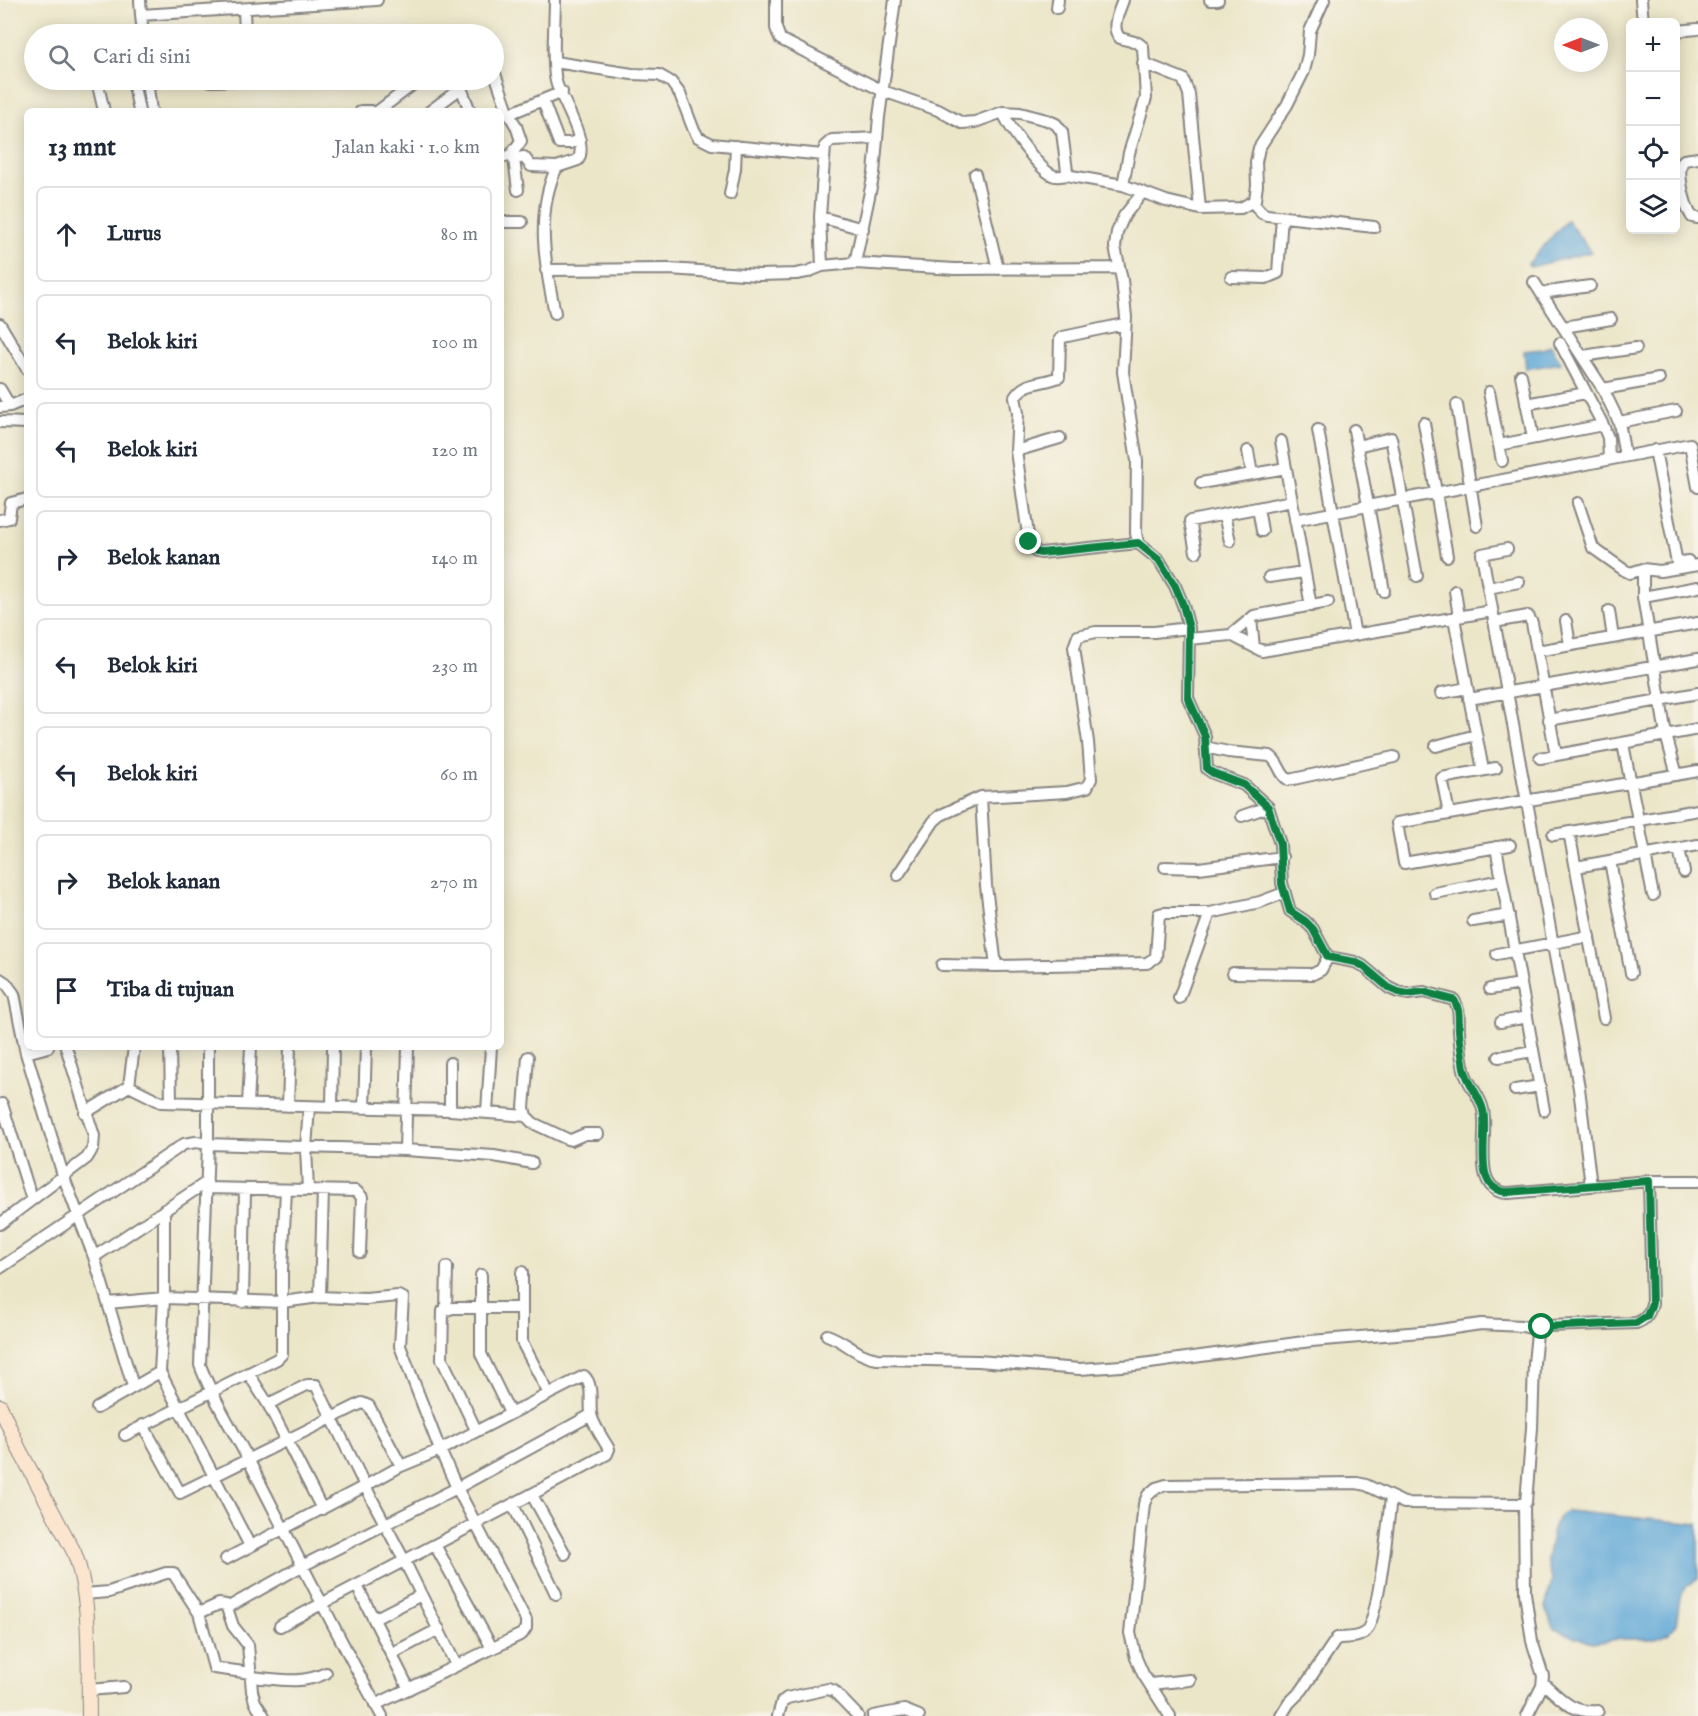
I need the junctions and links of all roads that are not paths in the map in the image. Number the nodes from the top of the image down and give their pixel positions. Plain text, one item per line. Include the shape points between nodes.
1 (140, 0) edge
2 (377, 0) edge
3 (555, 0) edge
4 (776, 0) edge
5 (895, 0) edge
6 (1123, 0) edge
7 (1210, 0) edge
8 (1218, 0) edge
9 (1324, 0) edge
10 (1641, 0) edge
11 (349, 1) edge
12 (244, 9) junction
13 (141, 15) junction
14 (1643, 18) edge
15 (142, 24) edge
16 (245, 24) edge
17 (1698, 29) edge
18 (1680, 31) edge
19 (555, 62) junction
20 (1143, 63) junction
21 (99, 90) edge
22 (134, 90) edge
23 (148, 90) edge
24 (406, 90) edge
25 (453, 90) edge
26 (462, 90) edge
27 (501, 90) edge
28 (884, 91) junction
29 (562, 92) junction
30 (543, 101) junction
31 (103, 108) edge
32 (138, 108) edge
33 (151, 108) edge
34 (382, 108) edge
35 (433, 108) edge
36 (470, 108) edge
37 (1003, 112) junction
38 (509, 114) junction
39 (877, 138) junction
40 (580, 140) junction
41 (736, 146) junction
42 (824, 155) junction
43 (508, 157) edge
44 (1698, 158) edge
45 (557, 167) junction
46 (975, 174) dead end
47 (1069, 175) junction
48 (1122, 185) junction
49 (518, 190) dead end
50 (1143, 192) junction
51 (730, 194) dead end
52 (1253, 203) junction
53 (1200, 209) junction
54 (1282, 216) junction
55 (820, 217) junction
56 (1698, 218) edge
57 (504, 222) edge
58 (522, 222) dead end
59 (1374, 227) dead end
60 (863, 229) junction
61 (855, 263) junction
62 (822, 266) junction
63 (1118, 268) junction
64 (998, 269) junction
65 (546, 270) junction
66 (1231, 277) dead end
67 (1534, 282) dead end
68 (1590, 286) dead end
69 (1541, 293) junction
70 (555, 313) dead end
71 (1611, 319) dead end
72 (0, 324) edge
73 (1124, 324) junction
74 (1564, 327) junction
75 (1560, 343) dead end
76 (1636, 348) dead end
77 (1583, 356) junction
78 (24, 364) edge
79 (1521, 375) dead end
80 (1659, 379) dead end
81 (0, 389) edge
82 (1603, 389) junction
83 (1490, 392) dead end
84 (1586, 393) junction
85 (24, 400) edge
86 (1526, 404) junction
87 (1457, 405) dead end
88 (5, 407) edge
89 (1676, 411) dead end
90 (0, 422) edge
91 (1619, 422) junction
92 (24, 423) edge
93 (1424, 423) dead end
94 (1603, 425) junction
95 (1317, 430) dead end
96 (1354, 430) dead end
97 (1060, 438) dead end
98 (1533, 438) junction
99 (1281, 441) dead end
100 (1499, 445) junction
101 (1357, 446) junction
102 (1655, 450) junction
103 (1016, 451) junction
104 (1248, 451) dead end
105 (1625, 456) junction
106 (1609, 459) junction
107 (1502, 461) dead end
108 (1286, 468) junction
109 (1252, 474) junction
110 (1201, 483) dead end
111 (1471, 486) junction
112 (1698, 487) edge
113 (1437, 493) junction
114 (1403, 499) junction
115 (24, 500) edge
116 (1292, 501) junction
117 (1578, 502) dead end
118 (1368, 506) junction
119 (1258, 508) junction
120 (1333, 513) junction
121 (1224, 515) junction
122 (0, 520) edge
123 (1295, 520) junction
124 (1478, 526) dead end
125 (1262, 531) dead end
126 (1230, 541) dead end
127 (1138, 543) junction
128 (1507, 549) dead end
129 (1196, 552) dead end
130 (1447, 555) dead end
131 (1698, 559) edge
132 (1698, 565) edge
133 (1643, 569) junction
134 (1305, 572) junction
135 (1417, 576) dead end
136 (1269, 577) dead end
137 (1519, 582) dead end
138 (1698, 587) edge
139 (1488, 588) junction
140 (1384, 591) dead end
141 (1455, 591) dead end
142 (1644, 597) junction
143 (1328, 602) dead end
144 (1311, 606) junction
145 (1609, 611) dead end
146 (1493, 617) junction
147 (1457, 618) junction
148 (1251, 619) junction
149 (1566, 621) dead end
150 (1698, 622) edge
151 (1649, 632) junction
152 (1189, 634) junction
153 (1231, 635) junction
154 (1355, 635) junction
155 (1613, 638) junction
156 (1570, 645) junction
157 (1254, 647) junction
158 (1537, 651) junction
159 (1698, 659) edge
160 (1655, 667) junction
161 (1543, 686) junction
162 (1441, 693) dead end
163 (1506, 693) junction
164 (1468, 694) junction
165 (1697, 694) edge
166 (1661, 701) junction
167 (1698, 707) edge
168 (1550, 720) junction
169 (1698, 729) edge
170 (1476, 735) junction
171 (1666, 735) junction
172 (1623, 744) junction
173 (1436, 746) dead end
174 (1205, 747) junction
175 (1556, 755) junction
176 (1394, 757) dead end
177 (1540, 758) dead end
178 (1496, 768) dead end
179 (1483, 770) junction
180 (1698, 771) edge
181 (1677, 775) junction
182 (1630, 783) junction
183 (981, 797) junction
184 (1526, 801) junction
185 (1268, 807) junction
186 (1698, 810) edge
187 (1449, 814) junction
188 (1242, 816) dead end
189 (1638, 820) junction
190 (1569, 832) junction
191 (1553, 834) dead end
192 (1510, 845) dead end
193 (1698, 845) edge
194 (1496, 847) junction
195 (1679, 849) junction
196 (1645, 855) junction
197 (1282, 857) junction
198 (1610, 861) junction
199 (1165, 867) dead end
200 (1576, 867) junction
201 (1684, 872) dead end
202 (898, 876) dead end
203 (1502, 880) junction
204 (1284, 893) junction
205 (1435, 893) dead end
206 (1653, 895) dead end
207 (1210, 913) junction
208 (1509, 915) junction
209 (1473, 921) dead end
210 (1589, 936) junction
211 (1552, 943) junction
212 (1515, 950) junction
213 (1497, 954) dead end
214 (1328, 957) junction
215 (942, 965) dead end
216 (996, 966) junction
217 (1233, 973) dead end
218 (1631, 973) dead end
219 (0, 979) edge
220 (1521, 984) junction
221 (1490, 989) dead end
222 (1179, 998) dead end
223 (1527, 1017) junction
224 (1604, 1018) dead end
225 (1501, 1022) dead end
226 (24, 1043) edge
227 (25, 1050) edge
228 (37, 1050) edge
229 (67, 1050) edge
230 (134, 1050) edge
231 (170, 1050) edge
232 (208, 1050) edge
233 (250, 1050) edge
234 (290, 1050) edge
235 (333, 1050) edge
236 (366, 1050) edge
237 (408, 1050) edge
238 (491, 1050) edge
239 (1533, 1051) junction
240 (26, 1053) junction
241 (1499, 1057) dead end
242 (528, 1058) dead end
243 (450, 1063) dead end
244 (129, 1086) junction
245 (1540, 1086) junction
246 (1515, 1090) dead end
247 (171, 1101) junction
248 (208, 1103) junction
249 (2, 1104) dead end
250 (248, 1104) junction
251 (288, 1106) junction
252 (309, 1107) junction
253 (332, 1107) junction
254 (364, 1108) junction
255 (405, 1109) junction
256 (450, 1110) junction
257 (1544, 1110) dead end
258 (486, 1112) junction
259 (85, 1113) junction
260 (526, 1116) junction
261 (598, 1134) dead end
262 (208, 1144) junction
263 (306, 1148) junction
264 (405, 1150) junction
265 (532, 1163) dead end
266 (63, 1175) junction
267 (1649, 1181) junction
268 (1698, 1181) edge
269 (207, 1185) junction
270 (1591, 1186) junction
271 (245, 1188) junction
272 (286, 1190) junction
273 (308, 1190) junction
274 (323, 1190) junction
275 (32, 1200) junction
276 (164, 1209) junction
277 (77, 1217) junction
278 (0, 1224) edge
279 (360, 1252) dead end
280 (94, 1257) junction
281 (447, 1267) dead end
282 (0, 1268) edge
283 (522, 1272) dead end
284 (481, 1275) dead end
285 (320, 1297) junction
286 (164, 1298) junction
287 (204, 1300) junction
288 (243, 1302) junction
289 (282, 1302) junction
290 (108, 1303) junction
291 (481, 1308) junction
292 (522, 1308) junction
293 (446, 1309) junction
294 (1539, 1330) junction
295 (827, 1335) dead end
296 (160, 1372) junction
297 (248, 1373) junction
298 (133, 1386) junction
299 (212, 1392) junction
300 (549, 1394) junction
301 (268, 1404) junction
302 (0, 1406) edge
303 (97, 1408) dead end
304 (178, 1408) junction
305 (510, 1413) junction
306 (591, 1415) junction
307 (332, 1416) junction
308 (143, 1425) junction
309 (476, 1430) junction
310 (125, 1434) dead end
311 (286, 1440) junction
312 (440, 1450) junction
313 (248, 1459) junction
314 (401, 1466) junction
315 (214, 1477) junction
316 (365, 1486) junction
317 (457, 1488) junction
318 (532, 1495) junction
319 (1391, 1498) junction
320 (1524, 1504) junction
321 (513, 1505) junction
322 (322, 1509) junction
323 (384, 1523) junction
324 (476, 1524) junction
325 (282, 1529) junction
326 (435, 1545) junction
327 (249, 1546) junction
328 (565, 1554) dead end
329 (226, 1559) dead end
330 (404, 1560) junction
331 (302, 1566) junction
332 (357, 1586) junction
333 (84, 1594) junction
334 (556, 1594) dead end
335 (421, 1595) junction
336 (321, 1604) junction
337 (227, 1608) junction
338 (199, 1613) junction
339 (374, 1619) junction
340 (280, 1626) dead end
341 (439, 1629) junction
342 (492, 1648) junction
343 (393, 1653) junction
344 (456, 1665) junction
345 (326, 1673) dead end
346 (251, 1675) junction
347 (1190, 1680) dead end
348 (1542, 1683) junction
349 (1150, 1684) junction
350 (124, 1687) dead end
351 (409, 1689) junction
352 (89, 1690) junction
353 (375, 1705) junction
354 (1598, 1711) dead end
355 (89, 1716) edge
356 (264, 1716) edge
357 (382, 1716) edge
358 (778, 1716) edge
359 (858, 1716) edge
360 (873, 1716) edge
361 (919, 1716) edge
362 (1170, 1716) edge
363 (1281, 1716) edge
364 (1527, 1716) edge

1 - 13 street
2 - 11 street
3 - 19 street
4 - 28 street via 780,39
5 - 28 street
6 - 20 street via 1116,21 1117,37 1143,47
7 - 8 street
9 - 52 street via 1310,31 1304,71 1259,148
10 - 14 street
11 - 12 street
12 - 13 street
12 - 16 street
13 - 15 street
17 - 18 street
19 - 29 street via 555,77
19 - 41 street via 659,75 680,93 698,137 712,144
20 - 48 street via 1146,98
20 - 53 street via 1183,79 1190,93
21 - 31 street
22 - 32 street
23 - 33 street
24 - 34 street
25 - 35 street
26 - 36 street
27 - 38 street
28 - 37 street via 962,123
28 - 39 street
29 - 30 street
29 - 40 street
30 - 38 street
30 - 40 street via 558,143
37 - 47 street via 1012,130 1046,171 1054,176
37 - 47 street via 1056,124 1062,132
38 - 43 street via 521,141
39 - 42 street via 829,141
39 - 60 street
40 - 45 street via 580,157
41 - 42 street
41 - 51 street
42 - 55 street
43 - 45 street via 524,157 531,166
43 - 49 street
44 - 56 street via 1684,160 1680,168 1688,210
45 - 65 street via 547,197
46 - 64 street
47 - 48 street
48 - 50 street
50 - 53 street
50 - 63 street via 1117,232
52 - 53 street via 1241,208
52 - 54 street via 1262,213
54 - 59 street
54 - 66 street via 1278,273 1260,279
55 - 60 street
55 - 62 street
57 - 58 street
60 - 61 street
61 - 62 street
61 - 64 street
62 - 65 street via 807,272 759,275 669,269
63 - 64 street
63 - 73 street via 1125,300
65 - 70 street
67 - 69 street
68 - 69 street
69 - 74 street
71 - 74 street
72 - 78 street
73 - 103 street via 1060,339 1059,376 1030,383 1016,397
73 - 127 street via 1123,372 1137,460
74 - 77 street
75 - 84 street
76 - 77 street
77 - 82 street
79 - 86 street
80 - 82 street
81 - 88 street
82 - 91 street
83 - 100 street
84 - 86 street
84 - 94 street
85 - 88 street
86 - 98 street
87 - 111 street
89 - 91 street
90 - 92 street
91 - 105 street
93 - 113 street
94 - 98 street
94 - 106 street
95 - 120 street
96 - 101 street
97 - 103 street
98 - 100 street
99 - 108 street
100 - 107 street
101 - 114 street via 1391,438
101 - 118 street
102 - 105 street
102 - 112 street via 1690,444
102 - 131 street via 1677,563
103 - 127 street via 1029,542 1036,552
104 - 109 street
105 - 106 street
106 - 111 street
108 - 109 street
108 - 116 street
109 - 110 street
111 - 113 street
111 - 124 street
113 - 114 street
113 - 130 street
114 - 118 street
114 - 135 street
115 - 122 street via 12,503 9,518
116 - 119 street
116 - 123 street
117 - 133 street via 1593,548 1630,573
118 - 120 street
118 - 140 street
119 - 121 street
119 - 125 street
120 - 123 street
120 - 154 street
121 - 126 street
121 - 129 street via 1190,521
123 - 134 street
127 - 152 street via 1155,555 1179,595
128 - 139 street via 1482,554
132 - 133 street via 1660,571
133 - 142 street
134 - 136 street
134 - 144 street
137 - 139 street
138 - 142 street
139 - 146 street
141 - 147 street
142 - 151 street
143 - 144 street
144 - 148 street
145 - 155 street
146 - 147 street
146 - 158 street via 1528,616
146 - 163 street
147 - 154 street
147 - 164 street
148 - 153 street
148 - 157 street
149 - 156 street
150 - 151 street
151 - 155 street
151 - 160 street
152 - 153 street
152 - 174 street via 1188,698 1202,726
152 - 183 street via 1096,632 1078,636 1074,647 1088,742 1088,788
153 - 157 street
154 - 157 street via 1262,651
155 - 156 street
156 - 158 street
158 - 161 street
159 - 160 street
160 - 161 street
160 - 166 street
161 - 163 street
161 - 168 street
162 - 164 street
163 - 164 street
163 - 184 street
164 - 170 street
165 - 166 street
165 - 167 street
166 - 168 street
166 - 171 street
168 - 175 street
169 - 171 street
170 - 173 street
170 - 179 street
171 - 172 street
171 - 181 street
172 - 175 street
172 - 182 street
174 - 176 street via 1270,756 1289,780
174 - 185 street via 1209,772 1244,785
175 - 177 street
178 - 179 street
179 - 187 street via 1442,778
180 - 181 street
181 - 182 street
182 - 184 street
182 - 189 street
183 - 202 street via 934,821
183 - 216 street
184 - 187 street
184 - 211 street
185 - 188 street
185 - 197 street
186 - 189 street
187 - 194 street via 1397,823 1404,863
189 - 190 street
189 - 196 street
190 - 191 street
190 - 200 street
192 - 194 street
193 - 195 street
194 - 203 street
195 - 196 street
195 - 201 street
196 - 198 street
196 - 206 street
197 - 199 street via 1199,868
197 - 204 street
198 - 200 street
198 - 218 street
200 - 210 street
203 - 205 street
203 - 208 street
204 - 207 street
204 - 214 street via 1290,911 1313,929
207 - 216 street via 1159,914 1156,957 1147,963
207 - 222 street
208 - 209 street
208 - 212 street
210 - 211 street
210 - 224 street
211 - 212 street
211 - 270 street via 1579,1088
212 - 213 street
212 - 220 street
214 - 217 street via 1321,970 1313,974
214 - 270 street via 1363,966 1398,992 1424,992 1454,1000 1459,1012 1465,1071 1483,1107 1484,1173 1490,1186 1508,1192
215 - 216 street
219 - 226 street via 14,994
220 - 221 street
220 - 223 street
223 - 225 street
223 - 239 street
227 - 240 street
228 - 240 street
229 - 259 street
230 - 244 street
231 - 247 street
232 - 248 street
233 - 250 street
234 - 251 street
235 - 253 street
236 - 254 street
237 - 255 street
238 - 258 street
239 - 241 street
239 - 245 street
240 - 266 street
242 - 260 street
243 - 256 street
244 - 247 street via 157,1101
244 - 259 street
245 - 246 street
245 - 257 street
247 - 248 street
248 - 250 street
248 - 262 street
249 - 275 street
250 - 251 street
251 - 252 street
252 - 253 street
252 - 263 street
253 - 254 street
254 - 255 street
255 - 256 street
255 - 264 street
256 - 258 street
258 - 260 street
259 - 266 street via 94,1136 93,1148 87,1158
260 - 261 street via 571,1140
262 - 263 street
262 - 269 street
262 - 277 street via 196,1142 179,1147
263 - 264 street
263 - 273 street
264 - 265 street via 494,1156
266 - 275 street
266 - 277 street
267 - 268 street
267 - 270 street
267 - 294 street via 1652,1303 1647,1316 1636,1323 1547,1326
269 - 271 street
269 - 276 street
269 - 287 street
271 - 272 street
271 - 288 street
272 - 273 street
272 - 289 street
273 - 274 street
274 - 279 street via 360,1193
274 - 285 street
275 - 278 street
276 - 280 street
276 - 286 street
277 - 280 street
277 - 282 street
280 - 290 street
281 - 293 street
283 - 292 street
284 - 291 street
285 - 289 street
285 - 312 street via 403,1298 400,1346
286 - 287 street
286 - 290 street
286 - 296 street
287 - 288 street
287 - 299 street via 200,1365
288 - 289 street
289 - 297 street via 282,1354
290 - 298 street
291 - 292 street
291 - 293 street
291 - 305 street via 481,1354
292 - 300 street via 524,1348
293 - 309 street via 442,1316 442,1359
294 - 295 street via 1481,1324 1080,1369 978,1360 876,1359 863,1357 840,1339
294 - 320 street via 1530,1474
296 - 298 street
296 - 304 street
297 - 299 street
297 - 301 street
298 - 303 street
299 - 304 street
299 - 313 street
300 - 305 street
300 - 306 street via 584,1376 589,1382
301 - 307 street via 313,1385 318,1387
301 - 311 street
302 - 333 street via 79,1563
304 - 308 street
304 - 315 street
305 - 309 street
306 - 317 street
306 - 318 street via 609,1452
307 - 311 street
307 - 314 street via 358,1403 367,1404
307 - 316 street
308 - 310 street
308 - 315 street via 180,1493
309 - 312 street
311 - 313 street
311 - 322 street
312 - 314 street
312 - 317 street
313 - 315 street
313 - 325 street
314 - 316 street
315 - 327 street
316 - 322 street
316 - 323 street
317 - 323 street
317 - 324 street
318 - 321 street
318 - 328 street
319 - 320 street via 1421,1504
319 - 349 street via 1357,1483 1156,1488 1148,1495 1142,1514 1131,1626 1136,1659
319 - 363 street via 1378,1597 1368,1628 1353,1638 1337,1638
320 - 348 street via 1525,1593
321 - 324 street
321 - 334 street
322 - 325 street
323 - 330 street
323 - 331 street
324 - 326 street
324 - 342 street via 526,1620 525,1631
325 - 327 street
325 - 331 street
326 - 330 street
326 - 342 street
327 - 329 street
330 - 332 street
330 - 335 street
331 - 336 street
331 - 337 street
332 - 336 street
332 - 339 street
333 - 338 street via 109,1592 173,1573
333 - 352 street
335 - 339 street
335 - 341 street
336 - 340 street
336 - 353 street
337 - 338 street via 219,1604
337 - 346 street via 233,1626 248,1646
338 - 346 street via 214,1668
339 - 343 street
341 - 343 street
341 - 344 street
342 - 344 street
343 - 351 street
344 - 351 street
345 - 346 street via 310,1680
346 - 356 street via 255,1702
347 - 349 street
348 - 354 street via 1576,1710
348 - 364 street
349 - 362 street
350 - 352 street
351 - 353 street
352 - 355 street
353 - 357 street
358 - 359 street via 787,1698 828,1689
360 - 361 street via 904,1710

